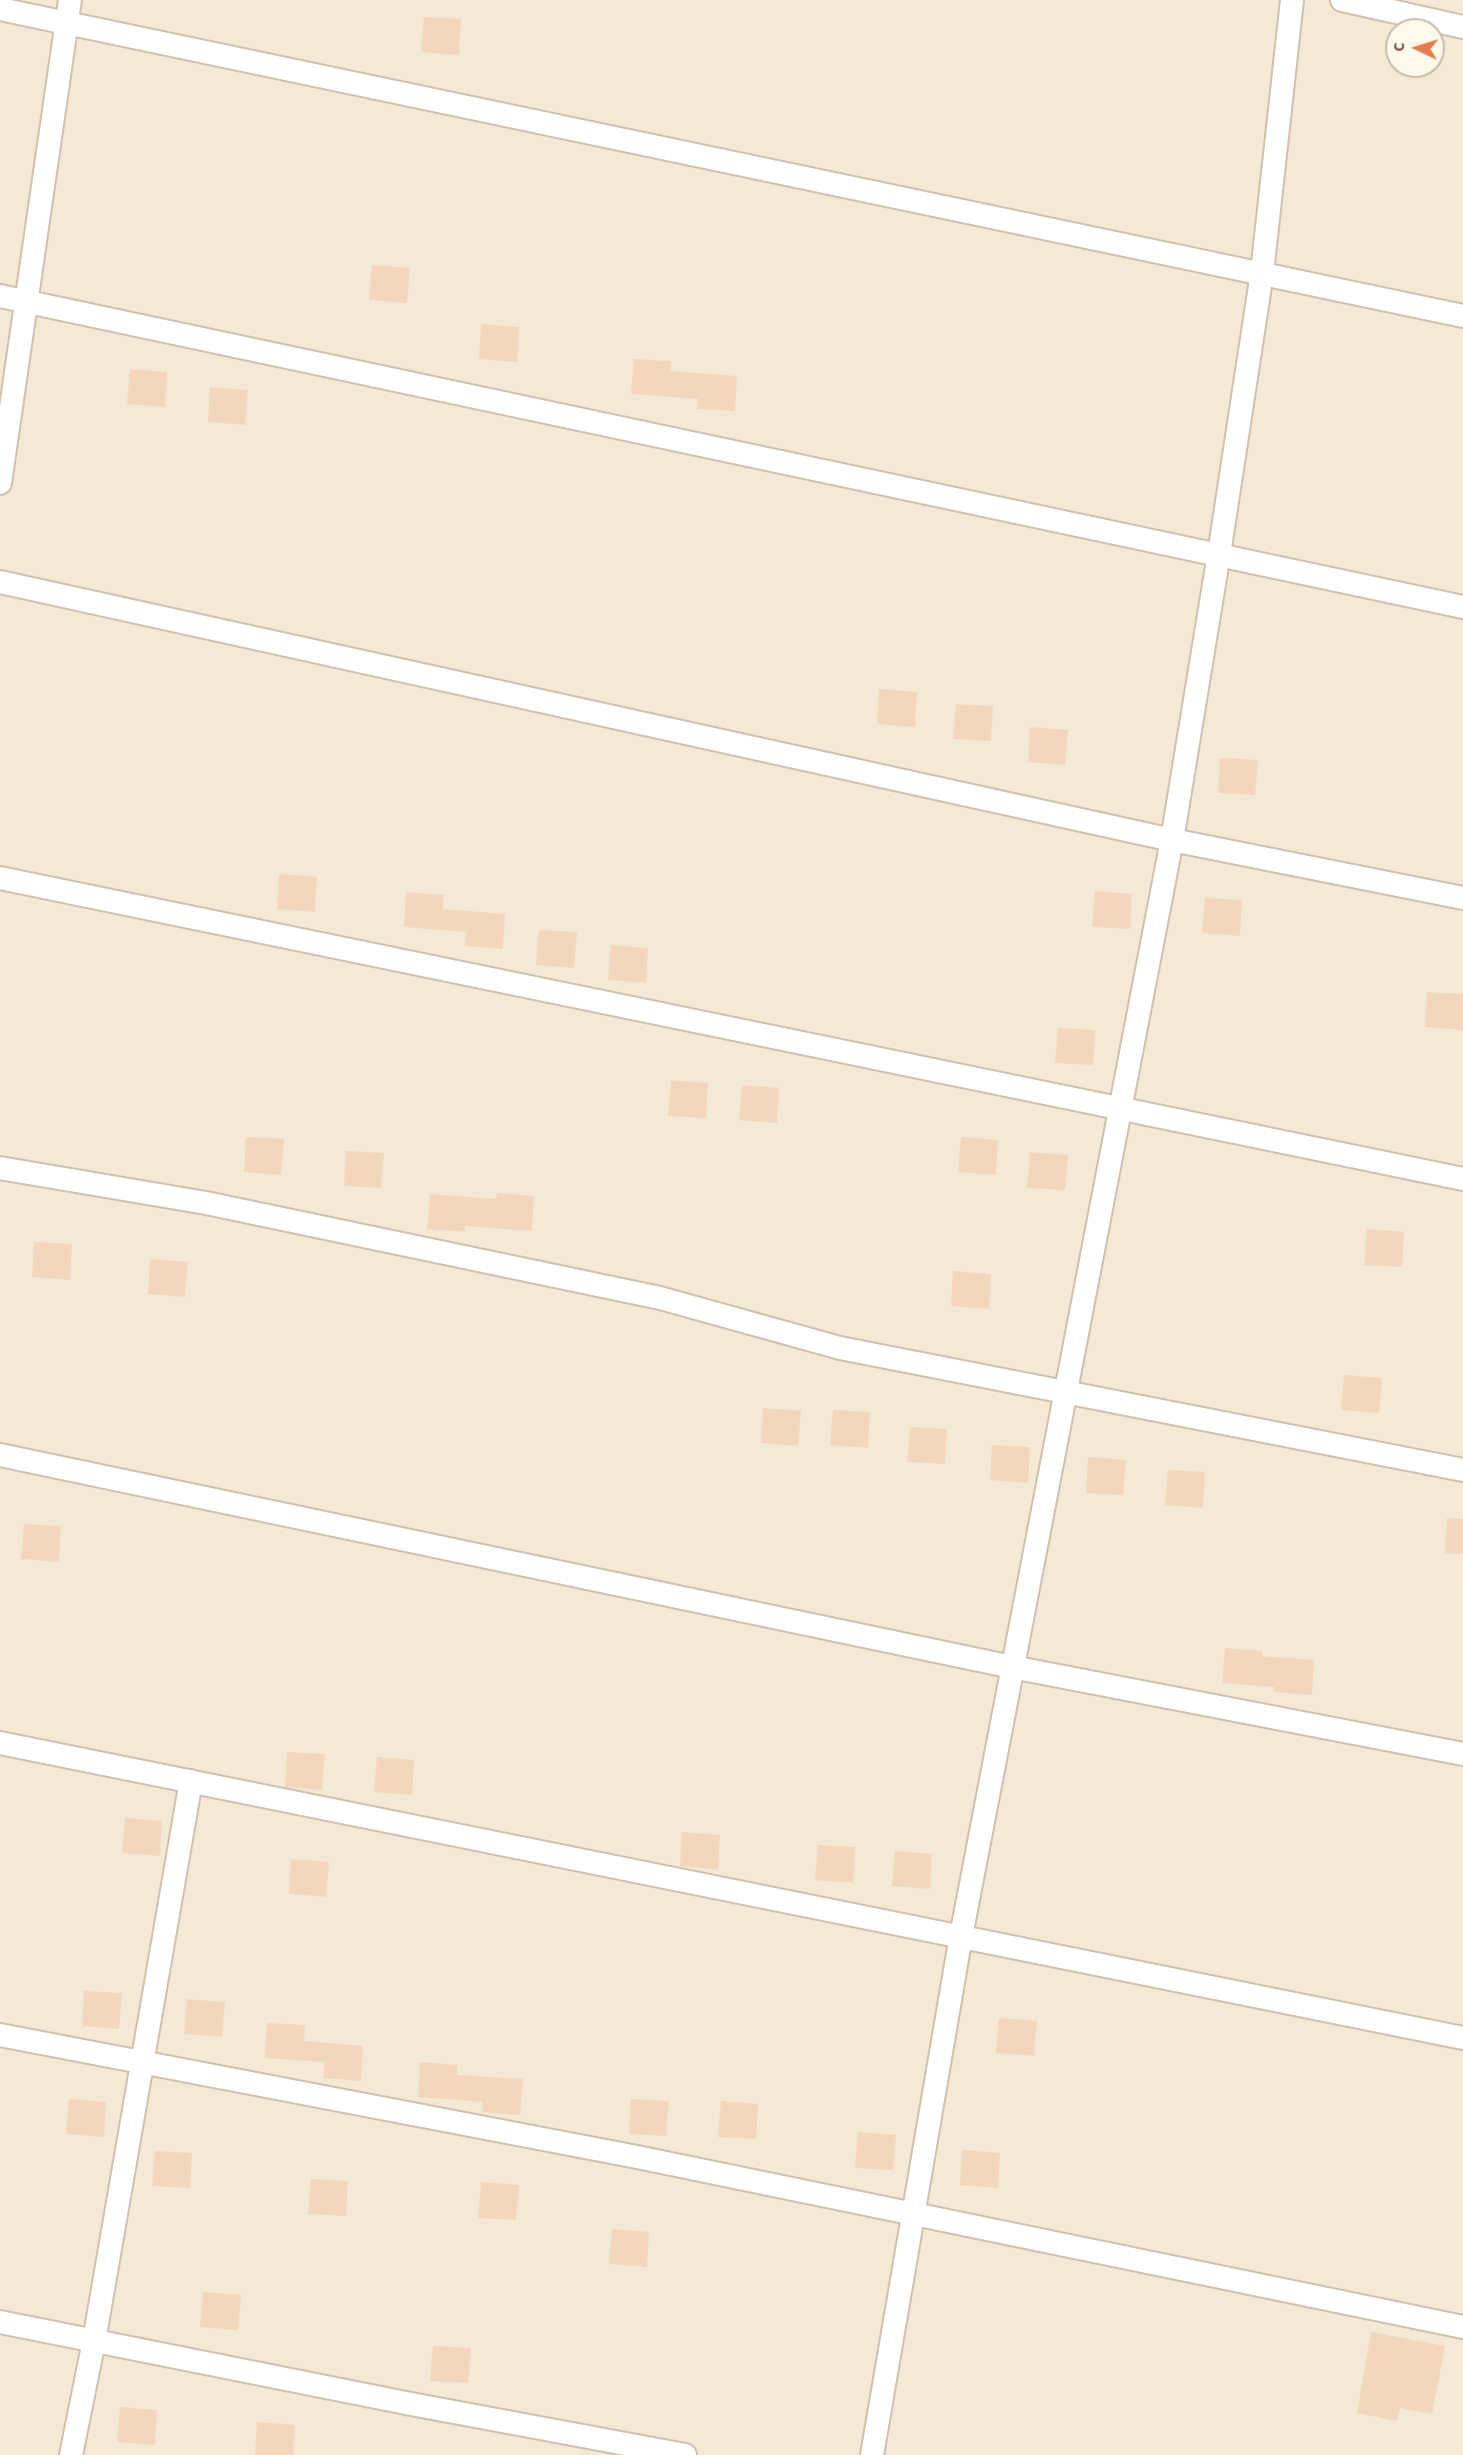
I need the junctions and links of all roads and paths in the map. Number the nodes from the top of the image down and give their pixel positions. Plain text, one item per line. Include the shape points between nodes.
1 (70, 0) edge
2 (1292, 0) edge
3 (1342, 0) edge
4 (0, 9) edge
5 (67, 23) junction
6 (1463, 27) edge
7 (1262, 273) junction
8 (0, 296) edge
9 (27, 302) junction
10 (1463, 316) edge
11 (0, 483) edge
12 (1219, 554) junction
13 (0, 582) edge
14 (1463, 607) edge
15 (1172, 840) junction
16 (0, 878) edge
17 (1463, 898) edge
18 (1120, 1110) junction
19 (0, 1168) edge
20 (1463, 1179) edge
21 (1066, 1393) junction
22 (0, 1455) edge
23 (1463, 1470) edge
24 (1012, 1667) junction
25 (0, 1743) edge
26 (1463, 1754) edge
27 (191, 1782) junction
28 (961, 1936) junction
29 (0, 2035) edge
30 (1463, 2038) edge
31 (141, 2063) junction
32 (914, 2214) junction
33 (0, 2322) edge
34 (1463, 2327) edge
35 (94, 2341) junction
36 (71, 2455) edge
37 (686, 2455) edge
38 (872, 2455) edge

1 - 5 street
2 - 7 street
3 - 6 street
4 - 5 street
5 - 7 street
5 - 9 street
7 - 10 street
7 - 12 street
8 - 9 street
9 - 11 street
9 - 12 street
12 - 14 street
12 - 15 street
13 - 15 street
15 - 17 street
15 - 18 street
16 - 18 street
18 - 20 street
18 - 21 street
19 - 21 street via 206,1203 636,1293 840,1348
21 - 23 street
21 - 24 street
22 - 24 street
24 - 26 street
24 - 28 street
25 - 27 street
27 - 28 street
27 - 31 street
28 - 30 street
28 - 32 street
29 - 31 street
31 - 32 street
31 - 35 street
32 - 34 street
32 - 38 street
33 - 35 street
35 - 36 street
35 - 37 street

